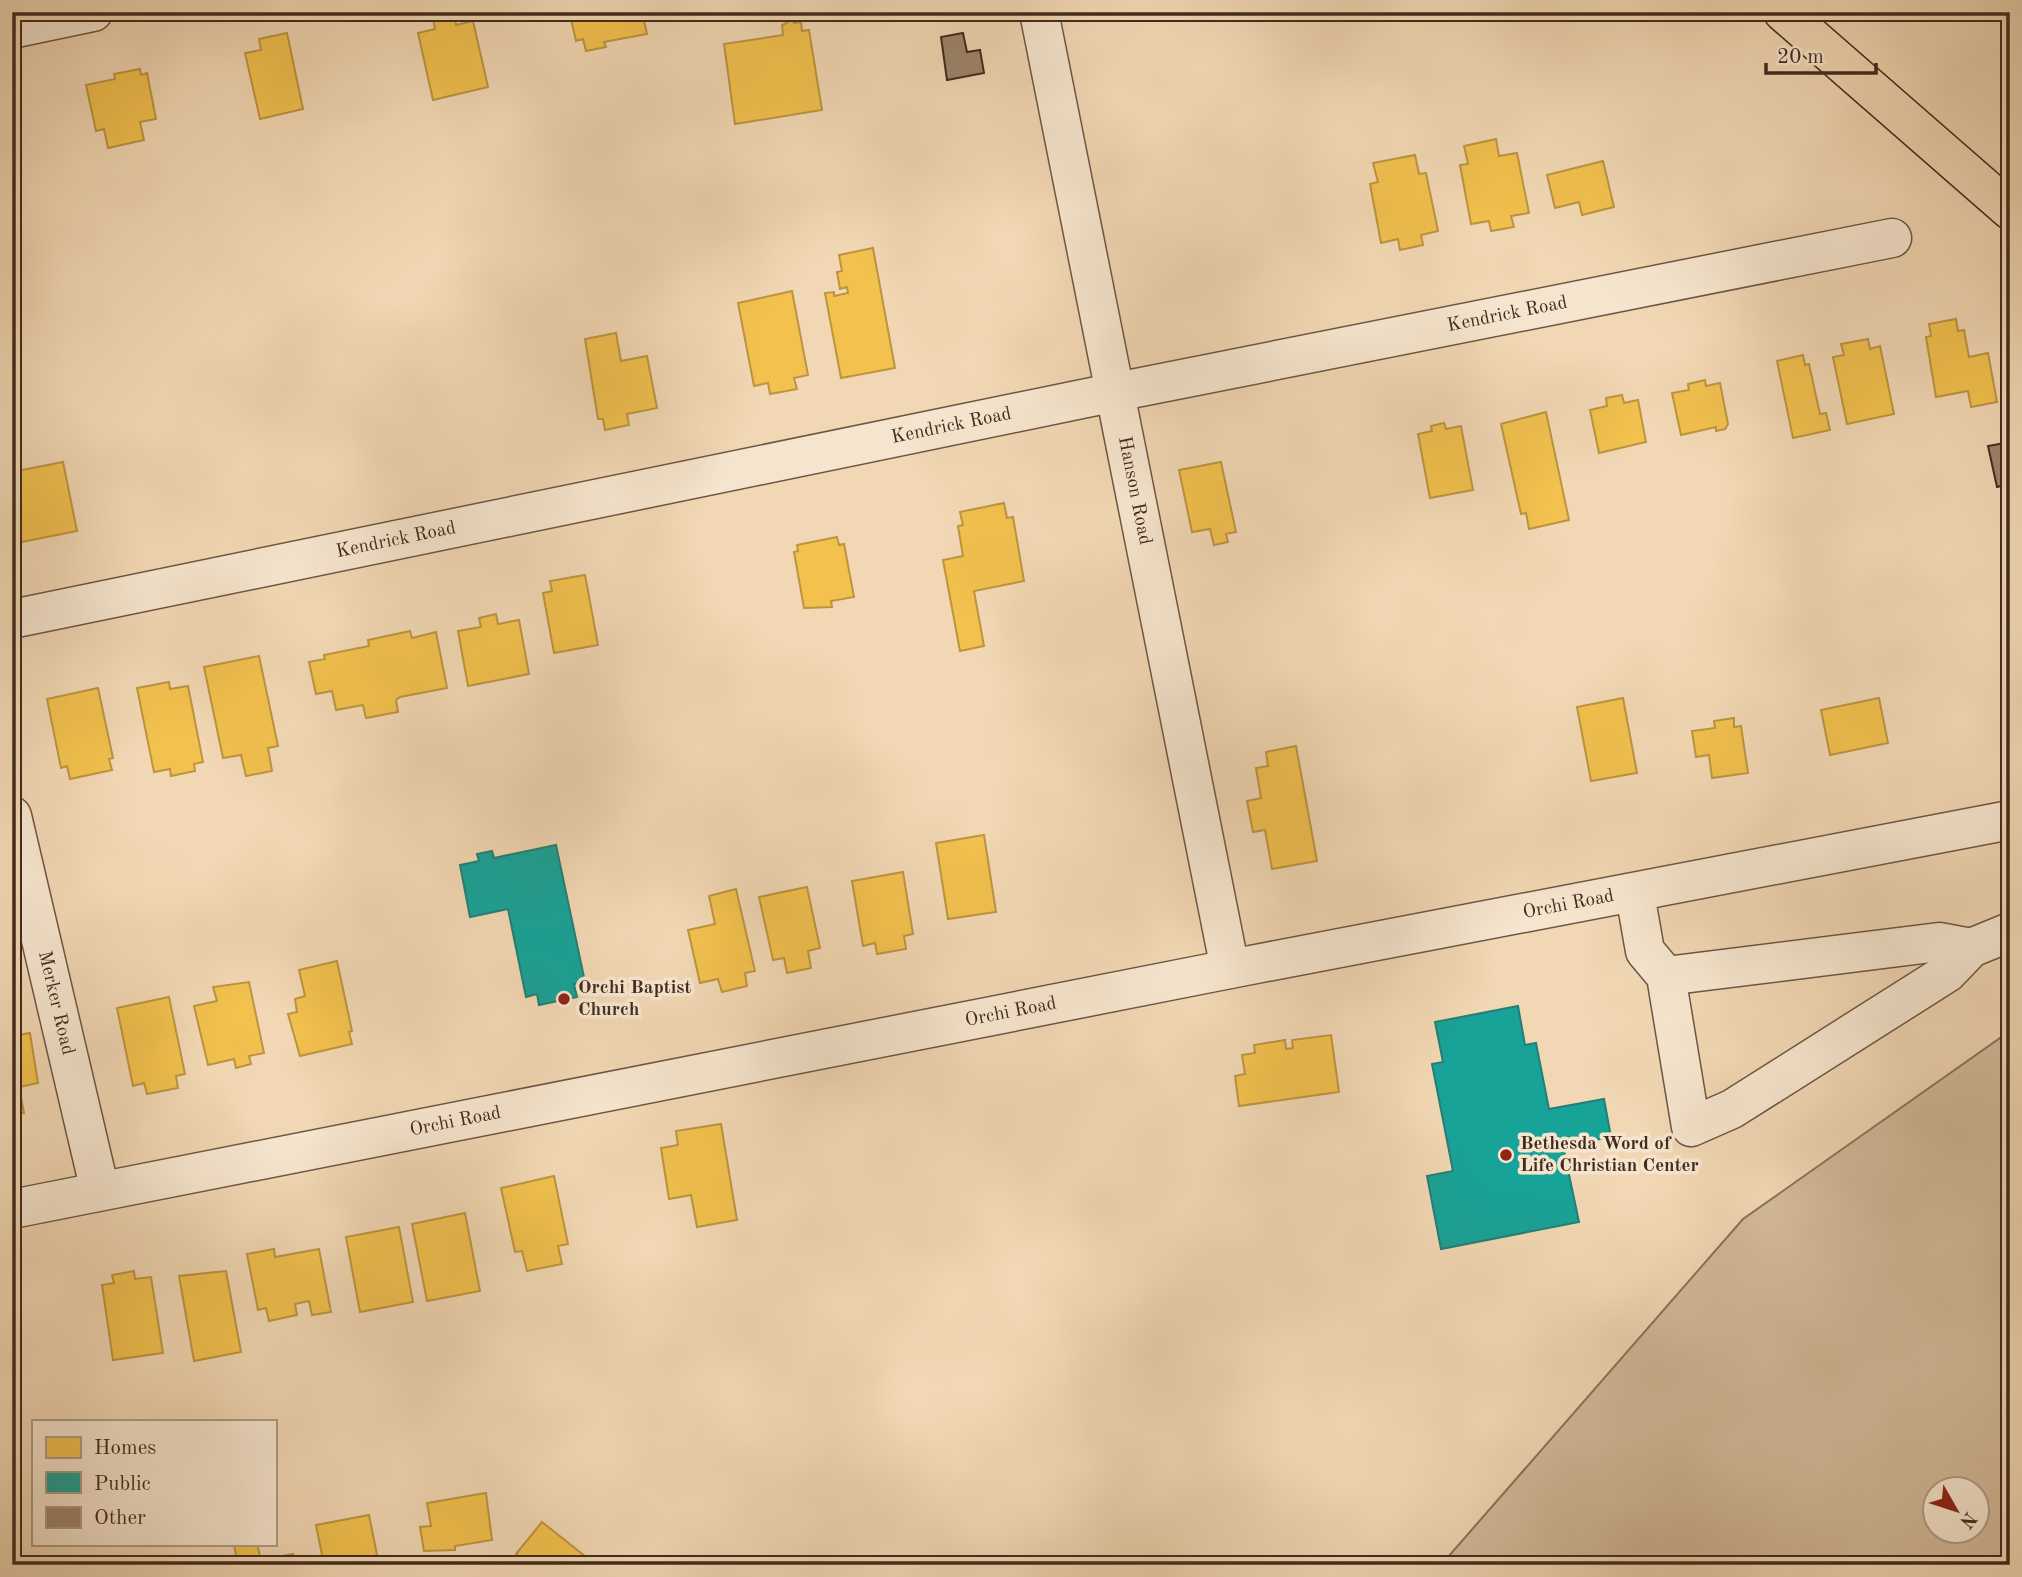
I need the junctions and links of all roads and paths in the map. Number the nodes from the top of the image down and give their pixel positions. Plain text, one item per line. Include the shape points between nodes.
1 (93, 12) edge
2 (1039, 12) edge
3 (1783, 12) edge
4 (12, 29) edge
5 (2010, 210) edge
6 (1892, 238) dead end
7 (1116, 392) junction
8 (12, 618) edge
9 (12, 816) edge
10 (2010, 820) edge
11 (1634, 894) junction
12 (2010, 932) edge
13 (1971, 948) junction
14 (1230, 969) junction
15 (1666, 976) junction
16 (100, 1191) junction
17 (12, 1209) edge

1 - 4 street
2 - 7 street, Hanson Road
3 - 5 main road
6 - 7 street, Kendrick Road
7 - 8 street, Kendrick Road
7 - 14 street, Hanson Road
9 - 16 street, Merker Road
10 - 11 street, Orchi Road
11 - 14 street, Orchi Road
11 - 15 street via 1645,951
12 - 13 street
13 - 15 street via 1939,942
13 - 15 street via 1947,973 1732,1109 1691,1128
14 - 16 street, Orchi Road
16 - 17 street, Orchi Road

